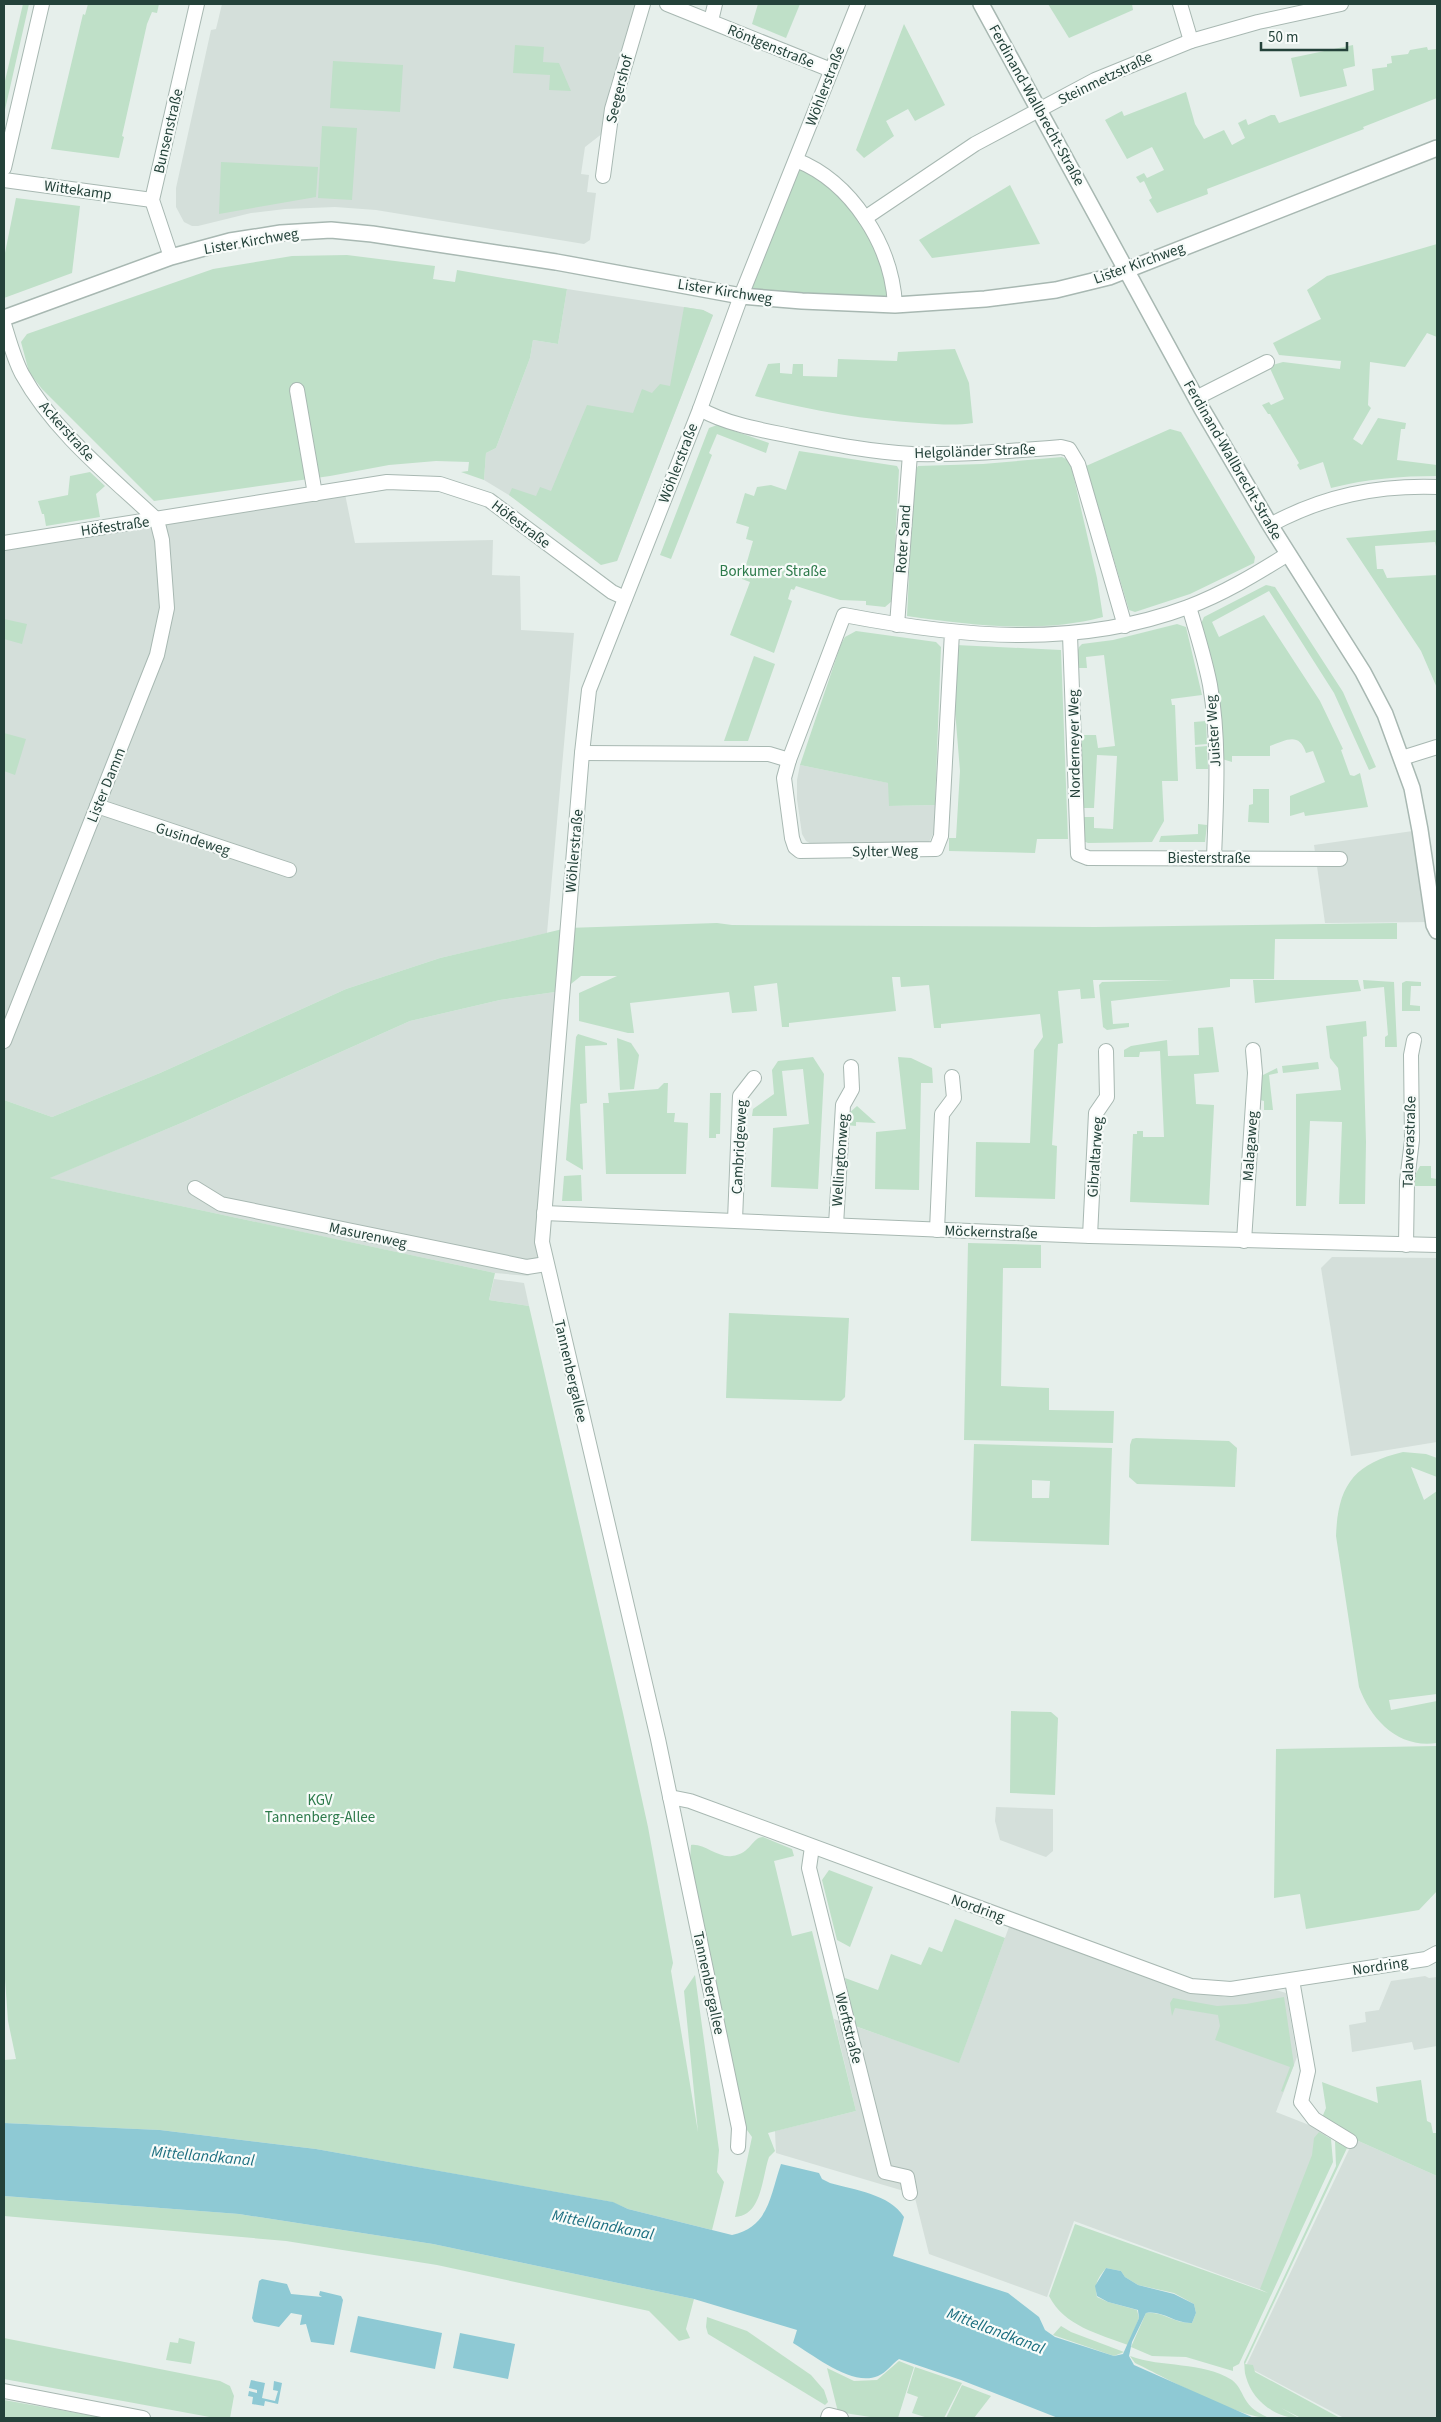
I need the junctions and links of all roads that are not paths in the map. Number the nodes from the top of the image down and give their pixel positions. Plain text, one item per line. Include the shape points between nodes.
1 (42, 4) edge
2 (197, 4) edge
3 (643, 4) edge
4 (667, 4) edge
5 (715, 4) edge
6 (858, 4) edge
7 (981, 4) edge
8 (1180, 4) edge
9 (1342, 4) edge
10 (1322, 5) edge
11 (710, 21) junction
12 (1192, 40) junction
13 (831, 70) junction
14 (1039, 110) junction
15 (1437, 148) edge
16 (796, 160) junction
17 (4, 168) edge
18 (604, 176) dead end
19 (4, 180) edge
20 (152, 200) junction
21 (865, 218) junction
22 (171, 257) junction
23 (1126, 269) junction
24 (741, 296) junction
25 (895, 305) junction
26 (4, 318) edge
27 (4, 324) edge
28 (1267, 362) dead end
29 (297, 390) dead end
30 (1196, 398) junction
31 (700, 408) junction
32 (910, 454) junction
33 (1437, 487) edge
34 (315, 494) junction
35 (157, 520) junction
36 (1270, 524) junction
37 (4, 543) edge
38 (1288, 554) junction
39 (625, 598) junction
40 (1188, 607) junction
41 (897, 625) junction
42 (1124, 626) junction
43 (952, 632) junction
44 (1070, 634) junction
45 (1437, 747) edge
46 (582, 753) junction
47 (1402, 758) junction
48 (788, 760) junction
49 (98, 806) junction
50 (1078, 854) joint
51 (1214, 858) junction
52 (1340, 859) dead end
53 (289, 870) dead end
54 (1437, 931) edge
55 (567, 939) joint
56 (1414, 1040) dead end
57 (4, 1041) edge
58 (1253, 1050) dead end
59 (1106, 1051) dead end
60 (852, 1067) dead end
61 (952, 1077) dead end
62 (754, 1078) dead end
63 (195, 1188) dead end
64 (544, 1213) junction
65 (735, 1220) junction
66 (836, 1224) junction
67 (937, 1230) junction
68 (1090, 1236) junction
69 (1244, 1241) junction
70 (1406, 1245) junction
71 (1437, 1245) edge
72 (546, 1264) junction
73 (670, 1797) junction
74 (812, 1847) junction
75 (1437, 1952) edge
76 (1292, 1980) junction
77 (1350, 2142) dead end
78 (738, 2147) dead end
79 (910, 2193) dead end
80 (4, 2391) edge
81 (143, 2418) edge

1 - 17 street
2 - 20 street, Bunsenstraße
3 - 18 street, Seegershof via 613,104
4 - 11 street, Röntgenstraße
5 - 11 street, Röntgenstraße
6 - 13 street, Wöhlerstraße
7 - 14 street, Ferdinand-Wallbrecht-Straße
8 - 12 street
9 - 10 street, Steinmetzstraße
10 - 12 street, Steinmetzstraße
11 - 13 street, Röntgenstraße
12 - 14 street, Steinmetzstraße via 1095,80
13 - 16 street, Wöhlerstraße
14 - 21 street, Steinmetzstraße via 975,144
14 - 23 street, Ferdinand-Wallbrecht-Straße
15 - 23 street, Lister Kirchweg
16 - 21 street via 830,179
16 - 24 street, Wöhlerstraße
19 - 20 street, Wittekamp
20 - 22 street
21 - 25 street via 889,269
22 - 24 street, Lister Kirchweg via 230,241 331,230 537,259
22 - 26 street, Lister Kirchweg
23 - 25 street, Lister Kirchweg via 1109,277 1056,290 985,300
23 - 30 street, Ferdinand-Wallbrecht-Straße
24 - 25 street, Lister Kirchweg
24 - 31 street, Wöhlerstraße
27 - 35 street, Ackerstraße via 21,372 34,394 64,430
28 - 30 street
29 - 34 street
30 - 36 street, Ferdinand-Wallbrecht-Straße
31 - 32 street, Helgoländer Straße via 724,419 776,434
31 - 39 street, Wöhlerstraße
32 - 41 street, Roter Sand
32 - 42 street, Helgoländer Straße via 1069,449 1078,464
33 - 36 street via 1364,490 1330,498
34 - 35 street, Höfestraße
34 - 39 street, Höfestraße via 387,482 440,484 489,500 612,592
35 - 37 street, Höfestraße
35 - 49 street, Lister Damm via 162,540 167,608 157,655
36 - 38 street, Ferdinand-Wallbrecht-Straße
38 - 40 street
38 - 47 street, Ferdinand-Wallbrecht-Straße via 1363,672 1385,714
39 - 46 street, Wöhlerstraße via 589,690
40 - 42 street
40 - 51 street, Juister Weg via 1204,660 1215,721
41 - 43 street
41 - 48 street via 844,615
42 - 44 street
43 - 44 street
43 - 48 street, Sylter Weg via 941,836 936,849 800,851 792,838 784,778
44 - 50 street, Norderneyer Weg
45 - 47 street
46 - 48 street via 769,754
46 - 55 street, Wöhlerstraße
47 - 54 street, Ferdinand-Wallbrecht-Straße via 1412,788
49 - 53 street, Gusindeweg
49 - 57 street, Lister Damm
50 - 51 street, Biesterstraße via 1088,858
51 - 52 street, Biesterstraße
55 - 64 street, Tannenbergallee
56 - 70 street, Talaverastraße
58 - 69 street, Malagaweg
59 - 68 street, Gibraltarweg via 1107,1097 1096,1113
60 - 66 street, Wellingtonweg via 852,1089 844,1105
61 - 67 street via 954,1098 942,1114
62 - 65 street, Cambridgeweg via 740,1096
63 - 72 street, Masurenweg via 221,1204 527,1267
64 - 65 street, Möckernstraße
64 - 72 street, Tannenbergallee via 542,1242
65 - 66 street, Möckernstraße
66 - 67 street, Möckernstraße
67 - 68 street, Möckernstraße
68 - 69 street, Möckernstraße
69 - 70 street, Möckernstraße
70 - 71 street, Möckernstraße
72 - 73 street, Tannenbergallee
73 - 74 street, Nordring via 690,1801
73 - 78 street, Tannenbergallee via 739,2128
74 - 76 street, Nordring via 1191,1986 1231,1989
74 - 79 street, Werftstraße via 809,1868 885,2172 907,2177
75 - 76 street, Nordring via 1426,1959
76 - 77 street via 1308,2071 1300,2102 1314,2120
80 - 81 street

